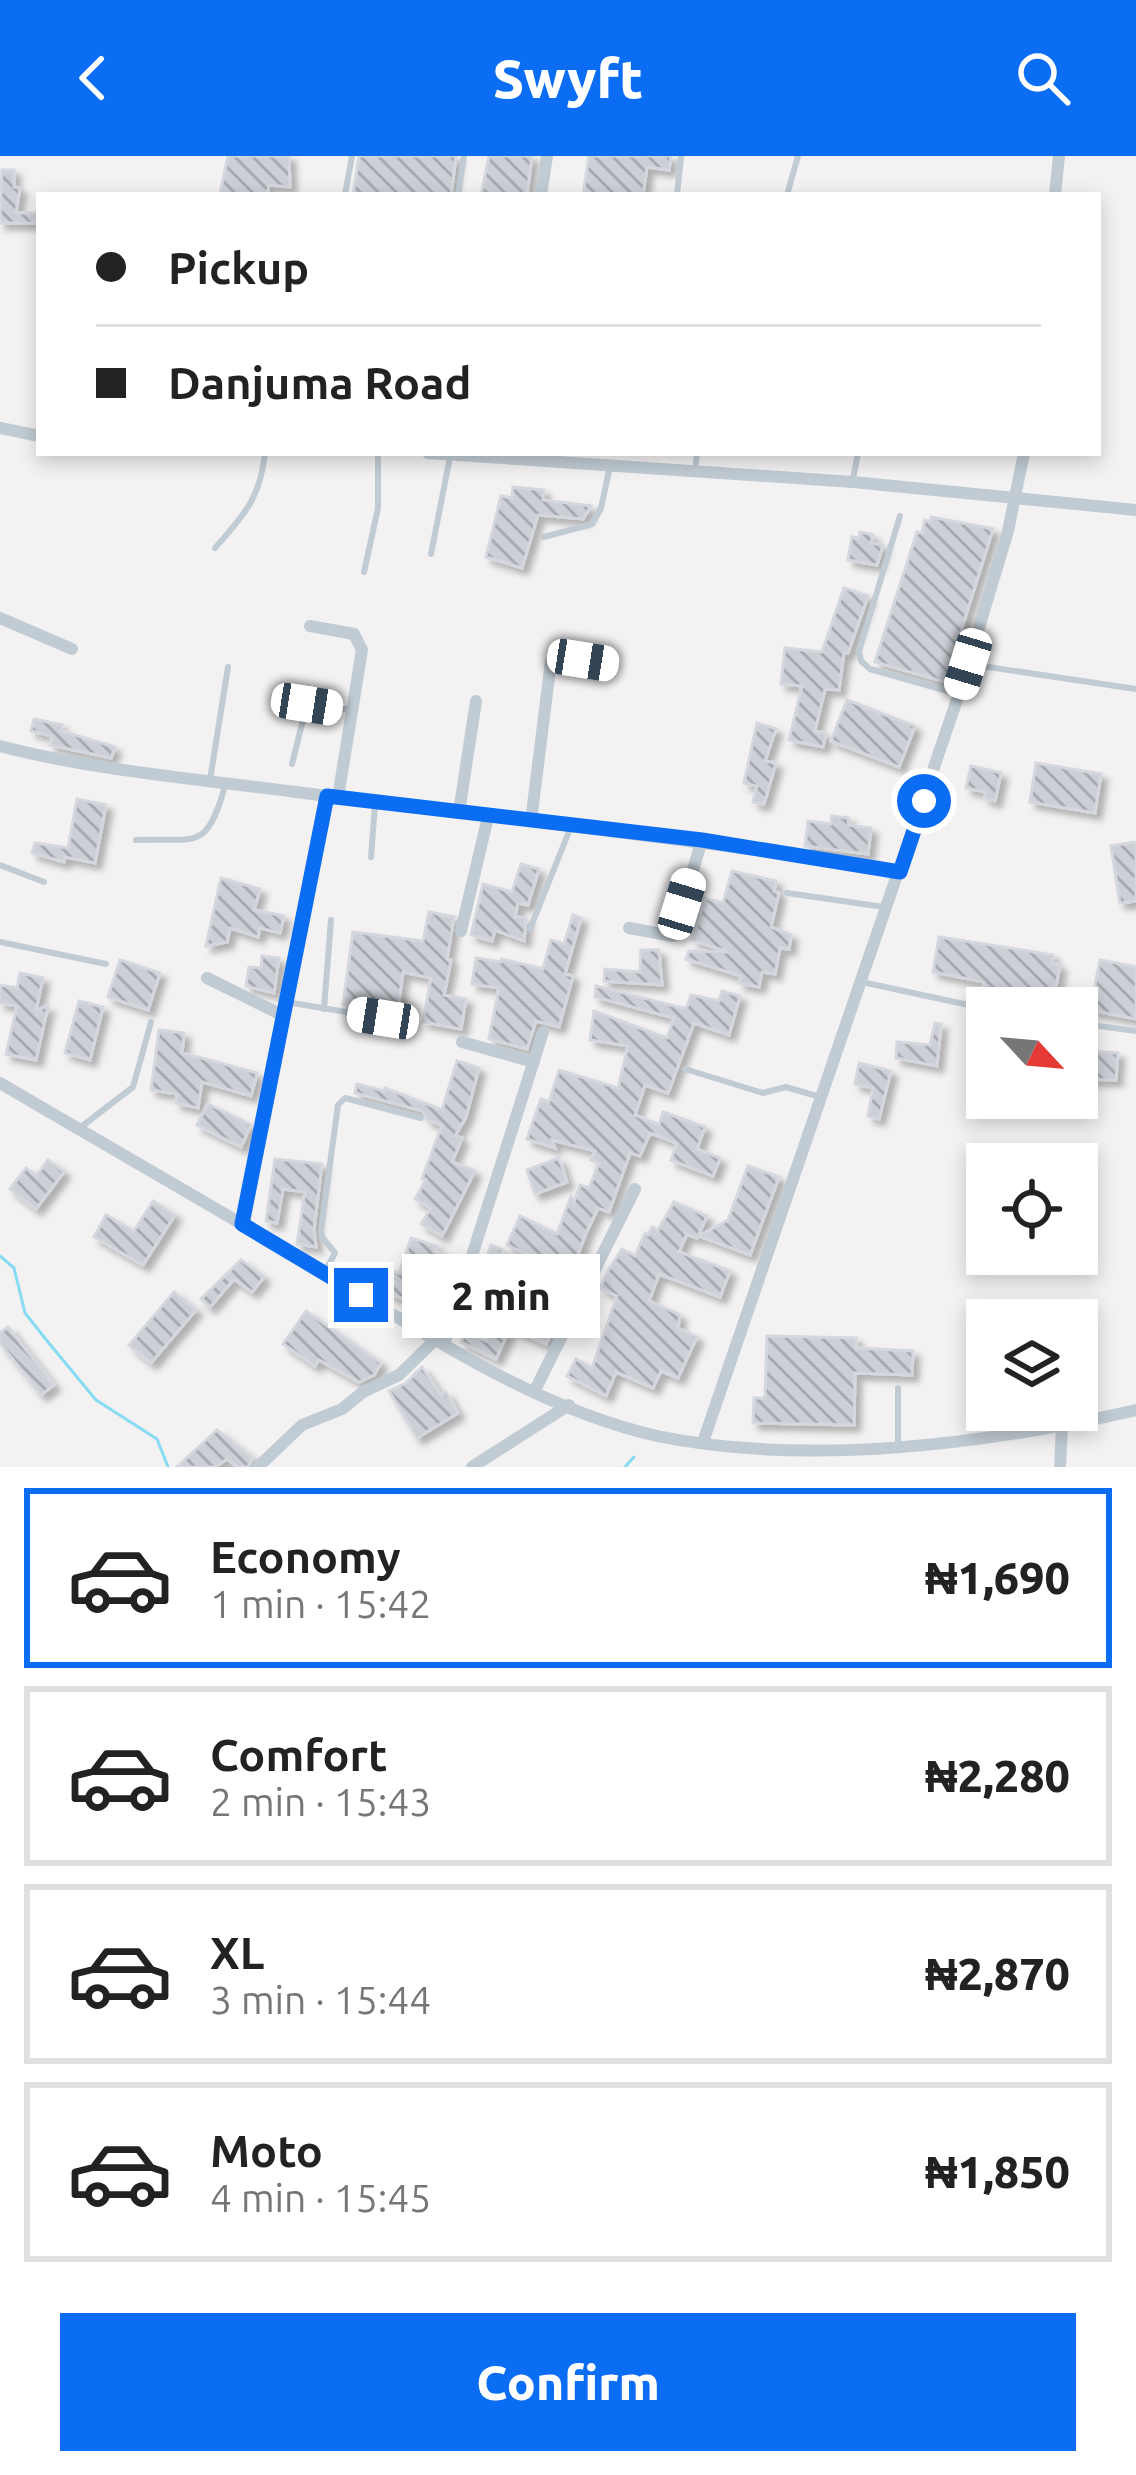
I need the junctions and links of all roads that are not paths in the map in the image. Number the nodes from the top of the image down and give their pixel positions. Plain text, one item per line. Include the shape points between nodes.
1 (352, 156) edge
2 (464, 156) edge
3 (547, 156) edge
4 (681, 156) edge
5 (798, 156) edge
6 (1059, 156) edge
7 (346, 192) edge
8 (458, 192) edge
9 (541, 192) edge
10 (676, 192) edge
11 (788, 192) edge
12 (1055, 192) edge
13 (0, 428) edge
14 (36, 435) edge
15 (264, 456) edge
16 (378, 456) edge
17 (451, 456) edge
18 (486, 456) edge
19 (697, 456) edge
20 (857, 456) edge
21 (1024, 456) edge
22 (556, 458) edge
23 (610, 466) junction
24 (695, 472) junction
25 (853, 482) junction
26 (1017, 500) junction
27 (1136, 510) edge
28 (900, 516) dead end
29 (544, 537) dead end
30 (214, 548) dead end
31 (431, 554) dead end
32 (364, 572) dead end
33 (0, 618) edge
34 (310, 626) dead end
35 (72, 649) dead end
36 (609, 664) dead end
37 (968, 664) junction
38 (228, 667) dead end
39 (1136, 689) edge
40 (959, 694) junction
41 (476, 701) dead end
42 (352, 710) junction
43 (0, 746) edge
44 (292, 764) dead end
45 (210, 780) junction
46 (226, 782) junction
47 (332, 796) junction
48 (375, 802) junction
49 (459, 812) junction
50 (488, 817) junction
51 (531, 821) junction
52 (571, 825) junction
53 (136, 840) dead end
54 (702, 840) junction
55 (371, 856) dead end
56 (0, 865) edge
57 (900, 872) junction
58 (44, 882) dead end
59 (787, 893) dead end
60 (887, 908) junction
61 (331, 920) dead end
62 (629, 928) dead end
63 (530, 929) dead end
64 (461, 931) dead end
65 (0, 941) edge
66 (106, 964) dead end
67 (206, 978) dead end
68 (861, 982) junction
69 (966, 1005) edge
70 (285, 1009) junction
71 (325, 1009) junction
72 (383, 1018) dead end
73 (151, 1022) dead end
74 (1098, 1026) edge
75 (1136, 1031) edge
76 (543, 1032) dead end
77 (462, 1042) dead end
78 (534, 1063) junction
79 (685, 1069) dead end
80 (0, 1083) edge
81 (820, 1097) junction
82 (422, 1118) dead end
83 (79, 1129) junction
84 (634, 1189) dead end
85 (242, 1224) junction
86 (324, 1273) junction
87 (439, 1343) junction
88 (898, 1388) dead end
89 (535, 1390) junction
90 (569, 1405) junction
91 (1136, 1410) edge
92 (1098, 1418) edge
93 (1030, 1431) edge
94 (1062, 1431) edge
95 (703, 1442) junction
96 (898, 1447) junction
97 (258, 1467) edge
98 (472, 1467) edge
99 (1060, 1467) edge

1 - 7 lane
2 - 8 lane
3 - 9 street
4 - 10 lane
5 - 11 lane
6 - 12 street
13 - 14 street
15 - 30 lane via 248,511
16 - 32 lane via 378,508
17 - 31 lane
18 - 22 street
19 - 24 lane
20 - 25 lane
21 - 26 street
22 - 23 street
23 - 24 street
23 - 29 lane via 592,524
24 - 25 street
25 - 26 street
26 - 27 street
26 - 37 street
28 - 40 lane via 861,661
33 - 35 street
34 - 42 street via 361,641
36 - 51 street via 550,661
37 - 39 lane
37 - 40 street
38 - 45 lane
40 - 57 street
41 - 49 street
42 - 44 lane via 307,704
42 - 47 street
43 - 45 street
45 - 46 street
46 - 47 street
46 - 53 lane via 200,837
47 - 48 street
47 - 70 street
48 - 49 street
48 - 55 lane
49 - 50 street
50 - 51 street
50 - 64 street
51 - 52 street
52 - 54 street
52 - 63 lane
54 - 57 street
54 - 62 street via 673,937
56 - 58 lane
57 - 60 street
59 - 60 lane
60 - 68 street
61 - 71 lane
65 - 66 lane
67 - 70 street
68 - 69 lane
68 - 81 street
70 - 71 lane
70 - 85 street
71 - 72 lane
73 - 83 lane via 134,1087
74 - 75 lane
76 - 78 street
77 - 78 street
78 - 87 street
79 - 81 lane via 764,1093 786,1087
80 - 83 street
81 - 95 street
82 - 86 lane via 345,1098 338,1105 322,1230 335,1253
83 - 85 street
84 - 89 street
85 - 86 street
86 - 87 street
87 - 89 street
87 - 97 street via 399,1375 302,1425
88 - 96 lane
89 - 90 street
90 - 95 street via 614,1425
90 - 98 street
91 - 92 street
93 - 96 street
94 - 99 street
95 - 96 street

